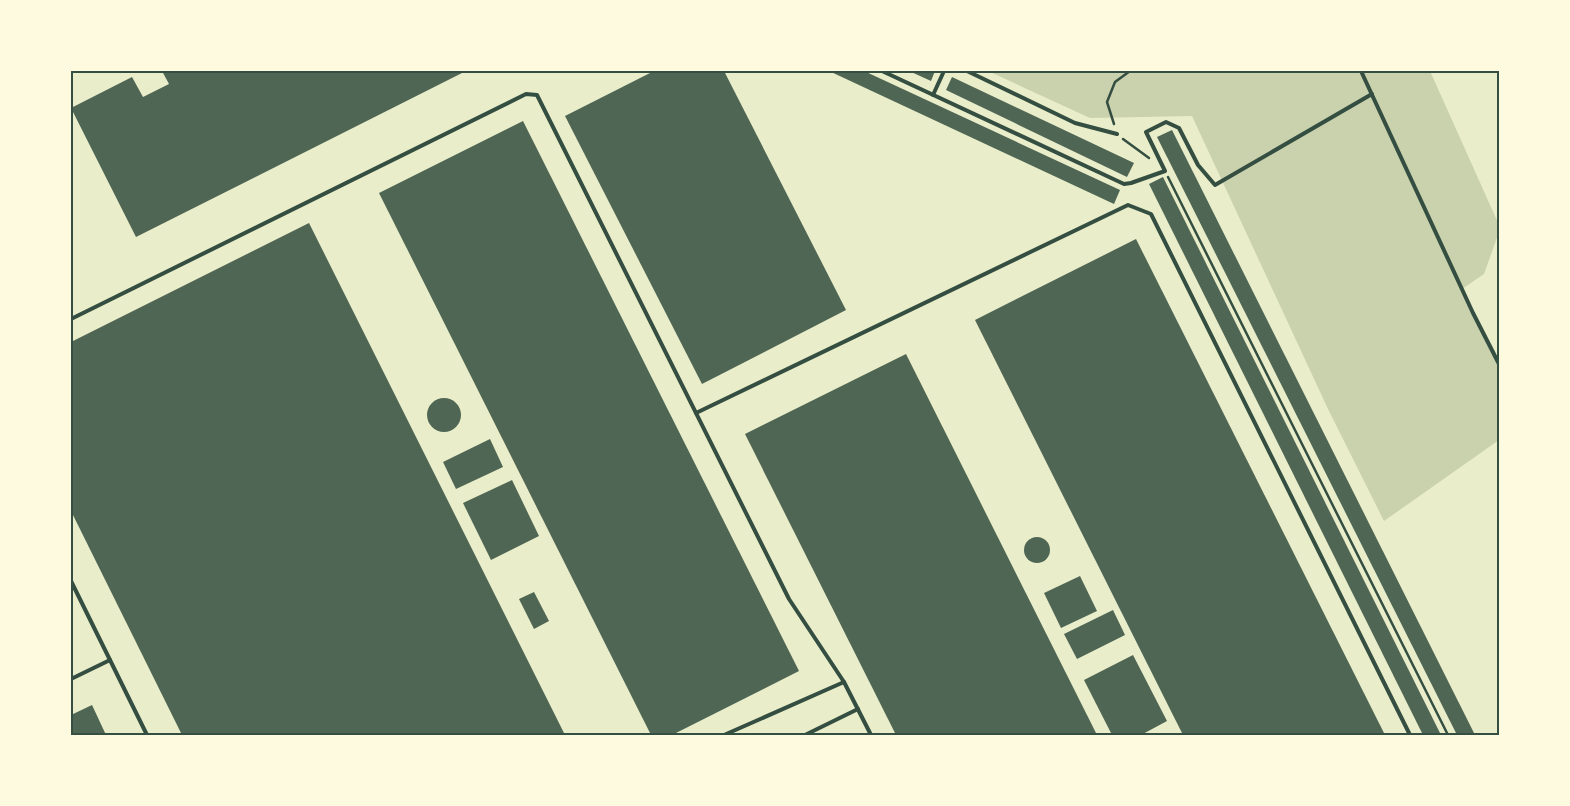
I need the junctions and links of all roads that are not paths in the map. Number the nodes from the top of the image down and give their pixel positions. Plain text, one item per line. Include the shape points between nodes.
1 (882, 71) edge
2 (944, 71) edge
3 (967, 71) edge
4 (1361, 71) edge
5 (1372, 94) junction
6 (933, 95) junction
7 (1117, 134) road end
8 (71, 319) edge
9 (1499, 364) edge
10 (696, 413) junction
11 (71, 580) edge
12 (110, 660) junction
13 (71, 679) edge
14 (844, 682) junction
15 (858, 709) junction
16 (147, 735) edge
17 (724, 735) edge
18 (805, 735) edge
19 (871, 735) edge
20 (1410, 735) edge

1 - 6 lane
2 - 6 lane
3 - 7 lane via 1075,123
4 - 5 lane
5 - 6 lane via 1215,185 1198,165 1179,128 1166,122 1146,132 1165,171 1124,184
5 - 9 lane
8 - 10 lane via 526,94 537,95
10 - 14 lane via 789,599
10 - 20 lane via 1128,206 1151,214
11 - 12 lane
12 - 13 lane
12 - 16 lane
14 - 15 lane
14 - 17 lane
15 - 18 lane
15 - 19 lane

